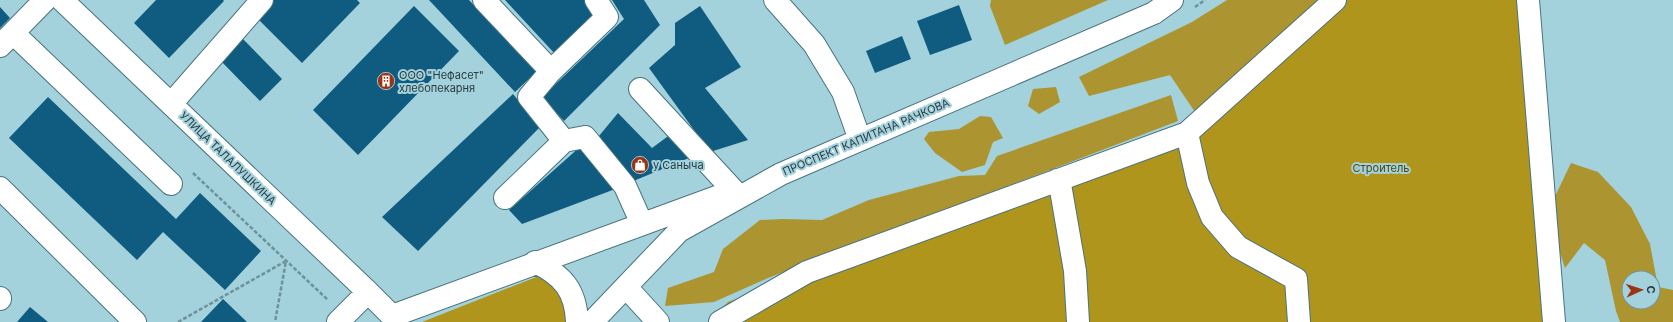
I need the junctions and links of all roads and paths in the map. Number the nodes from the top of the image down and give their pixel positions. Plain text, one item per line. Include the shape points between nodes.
1 (45, 0) edge
2 (62, 0) edge
3 (262, 0) edge
4 (484, 0) edge
5 (596, 0) edge
6 (775, 0) edge
7 (1172, 0) edge
8 (1335, 0) edge
9 (1528, 0) edge
10 (7, 40) edge
11 (551, 71) junction
12 (640, 89) dead end
13 (171, 104) junction
14 (1187, 133) junction
15 (860, 140) junction
16 (564, 141) junction
17 (1057, 180) junction
18 (767, 181) junction
19 (170, 184) dead end
20 (0, 188) edge
21 (734, 191) junction
22 (505, 198) dead end
23 (642, 224) junction
24 (535, 262) junction
25 (626, 287) junction
26 (368, 292) junction
27 (394, 319) edge
28 (135, 322) edge
29 (178, 322) edge
30 (275, 322) edge
31 (338, 322) edge
32 (577, 322) edge
33 (592, 322) edge
34 (658, 322) edge
35 (720, 322) edge
36 (1078, 322) edge
37 (1299, 322) edge
38 (1554, 322) edge

1 - 10 street
2 - 13 street, УЛИЦА ТАЛАЛУШКИНА
3 - 13 street
4 - 11 street
5 - 11 street via 607,17
6 - 15 street via 814,44 843,92
7 - 15 street, ПРОСПЕКТ КАПИТАНА РАЧКОВА via 1154,13
8 - 14 street
9 - 38 street
10 - 19 street
11 - 16 street via 529,97
12 - 21 street
13 - 26 street, УЛИЦА ТАЛАЛУШКИНА
14 - 17 street
14 - 37 street via 1198,183 1212,217 1238,247 1296,279
15 - 18 street, ПРОСПЕКТ КАПИТАНА РАЧКОВА
16 - 22 street
16 - 23 street via 585,137 625,186
17 - 35 street via 808,272
17 - 36 street via 1075,271
18 - 21 street
18 - 25 street, ПРОСПЕКТ КАПИТАНА РАЧКОВА via 679,231
20 - 28 street
21 - 23 street
23 - 24 street
24 - 27 street
24 - 32 street via 562,279 572,295
25 - 33 street, ПРОСПЕКТ КАПИТАНА РАЧКОВА
25 - 34 street
26 - 27 street, УЛИЦА ТАЛАЛУШКИНА
26 - 31 street
29 - 30 path via 286,261

